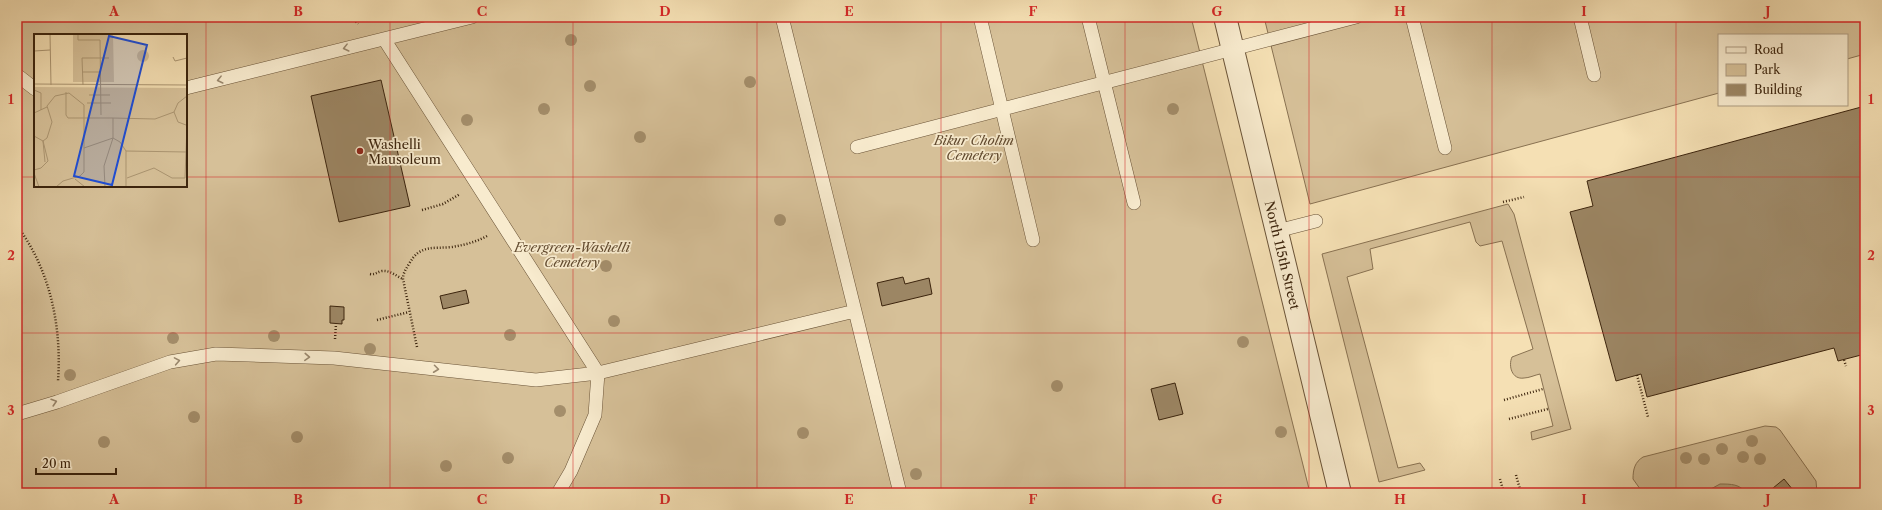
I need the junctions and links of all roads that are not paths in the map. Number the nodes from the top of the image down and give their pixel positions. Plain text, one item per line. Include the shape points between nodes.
1 (472, 17) edge
2 (782, 17) edge
3 (980, 17) edge
4 (1088, 17) edge
5 (1225, 17) edge
6 (1356, 17) edge
7 (1412, 17) edge
8 (1580, 17) edge
9 (384, 39) junction
10 (1233, 48) junction
11 (17, 75) edge
12 (1594, 75) dead end
13 (1105, 82) junction
14 (34, 88) edge
15 (187, 88) edge
16 (1002, 109) junction
17 (857, 147) dead end
18 (1445, 148) dead end
19 (1134, 202) dead end
20 (1316, 221) dead end
21 (1277, 231) junction
22 (1033, 240) dead end
23 (855, 311) junction
24 (598, 373) junction
25 (17, 414) edge
26 (558, 493) edge
27 (900, 493) edge
28 (1340, 493) edge

1 - 9 lane
2 - 23 lane
3 - 16 lane
4 - 13 lane
5 - 10 street, North 115th Street
6 - 10 lane
7 - 18 lane
8 - 12 lane
9 -> 15 lane
9 - 24 lane
10 - 13 lane
10 - 21 street, North 115th Street
11 - 14 lane
13 - 16 lane
13 - 19 lane
16 - 17 lane
16 - 22 lane
20 - 21 lane
21 - 28 street, North 115th Street
23 - 24 lane
23 - 27 lane
25 -> 24 lane via 170,362 216,354 334,358 536,380
24 - 26 lane via 596,415 572,471

